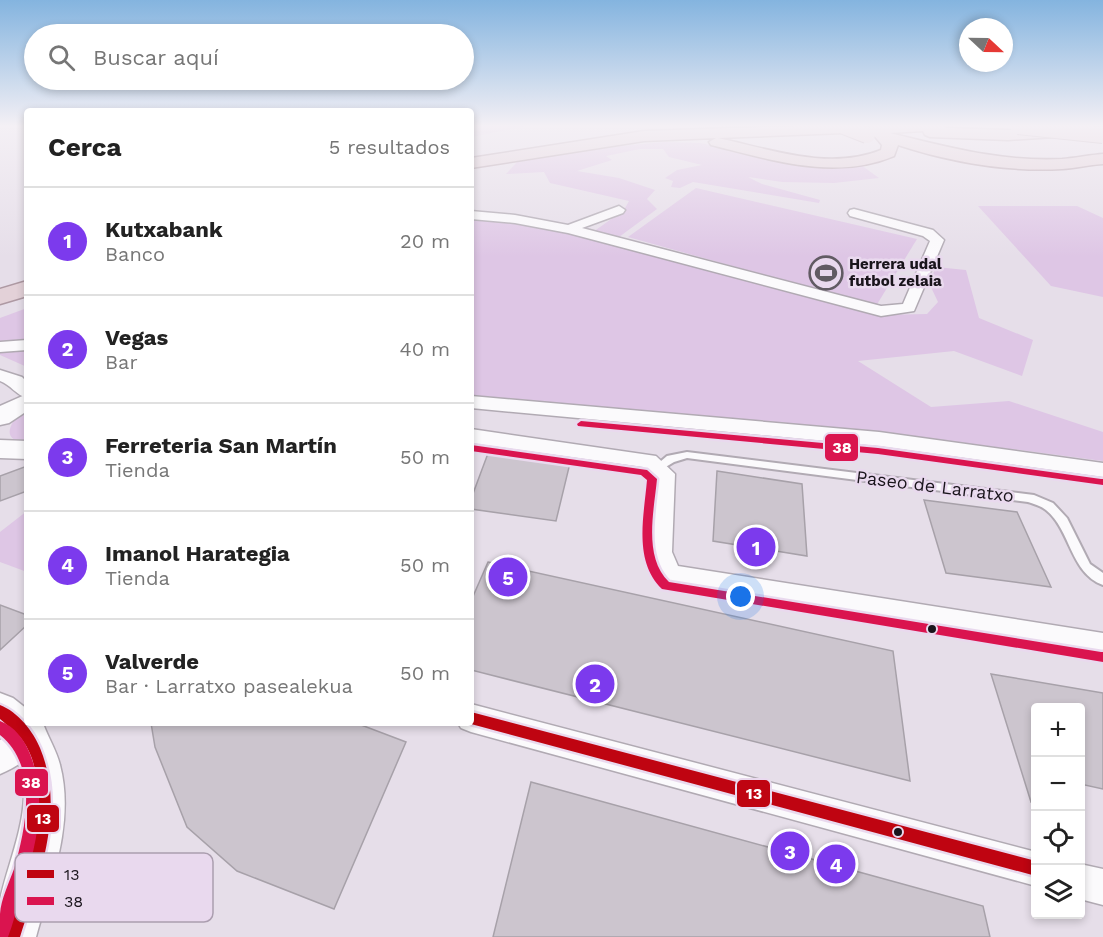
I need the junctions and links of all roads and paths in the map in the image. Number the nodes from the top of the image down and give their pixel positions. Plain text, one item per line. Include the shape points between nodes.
1 (619, 210) dead end
2 (854, 213) dead end
3 (474, 215) edge
4 (569, 230) junction
5 (24, 278) edge
6 (0, 286) edge
7 (24, 289) edge
8 (0, 297) edge
9 (24, 345) edge
10 (0, 347) edge
11 (0, 375) edge
12 (24, 389) edge
13 (474, 402) edge
14 (24, 403) edge
15 (0, 417) edge
16 (474, 436) edge
17 (0, 449) edge
18 (24, 450) edge
19 (659, 467) junction
20 (1103, 470) edge
21 (1103, 580) edge
22 (1103, 645) edge
23 (474, 719) edge
24 (10, 736) edge
25 (36, 853) edge
26 (1031, 868) edge
27 (1085, 882) edge
28 (1103, 887) edge
29 (16, 922) edge
30 (12, 937) edge

1 - 4 street
2 - 4 street via 928,233 937,240 909,308 881,311
3 - 4 street
5 - 6 highway
7 - 8 highway
9 - 10 street
11 - 12 street
13 - 20 street via 879,439
14 - 15 street
16 - 19 street via 650,461
17 - 18 street
19 - 21 lane, Paseo de Larratxo via 670,459 687,455 1030,498 1049,506 1062,521 1086,567
19 - 22 street via 664,474 660,552 670,575
23 - 26 street
24 - 25 street via 40,762 45,800
27 - 28 street
29 - 30 street

